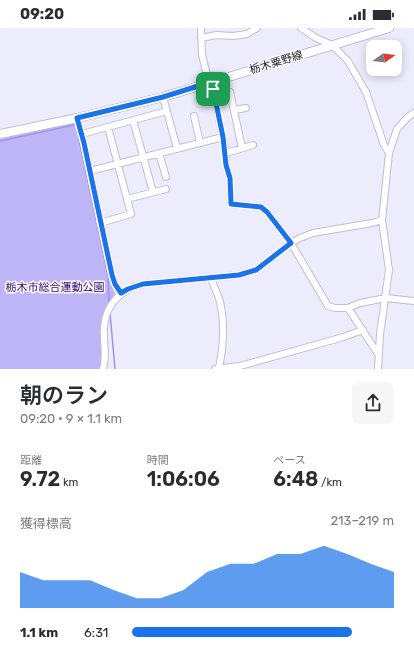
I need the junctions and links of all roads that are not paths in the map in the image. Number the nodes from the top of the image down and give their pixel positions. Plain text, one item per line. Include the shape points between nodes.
1 (201, 28) edge
2 (257, 28) edge
3 (301, 28) edge
4 (389, 28) edge
5 (201, 38) junction
6 (332, 45) junction
7 (211, 82) junction
8 (230, 92) dead end
9 (163, 97) junction
10 (246, 108) dead end
11 (234, 110) junction
12 (167, 111) junction
13 (414, 113) edge
14 (194, 116) dead end
15 (77, 118) junction
16 (133, 120) junction
17 (108, 127) junction
18 (0, 134) edge
19 (82, 134) junction
20 (223, 137) junction
21 (200, 142) junction
22 (253, 145) dead end
23 (178, 148) junction
24 (242, 148) junction
25 (159, 153) junction
26 (389, 153) junction
27 (226, 154) junction
28 (144, 157) junction
29 (118, 163) junction
30 (90, 171) junction
31 (166, 177) dead end
32 (166, 189) dead end
33 (153, 192) junction
34 (127, 199) junction
35 (382, 220) junction
36 (100, 223) junction
37 (291, 243) junction
38 (211, 278) junction
39 (121, 293) junction
40 (386, 298) junction
41 (414, 301) edge
42 (348, 308) junction
43 (363, 330) junction
44 (379, 354) junction
45 (378, 367) edge
46 (103, 369) edge
47 (217, 369) edge

1 - 5 street
2 - 5 street via 247,34
3 - 6 street
4 - 6 main road, 栃木粟野線
5 - 7 street via 202,55
6 - 7 main road, 栃木粟野線
6 - 26 street via 348,61 366,92
7 - 9 main road, 栃木粟野線
7 - 20 street
8 - 11 street
9 - 12 street
9 - 15 main road, 栃木粟野線
10 - 11 street
11 - 24 street
12 - 16 street
12 - 23 street
13 - 26 street via 397,129
14 - 21 street
15 - 18 main road, 栃木粟野線
15 - 19 street
16 - 17 street
16 - 28 street
17 - 19 street
17 - 29 street
19 - 30 street
20 - 21 street
20 - 27 street
21 - 23 street
22 - 24 street
23 - 25 street
24 - 27 street
25 - 28 street
25 - 31 street
26 - 35 street
27 - 37 street via 231,204 261,207
28 - 29 street
28 - 33 street
29 - 30 street
29 - 34 street
30 - 36 street
32 - 33 street
33 - 34 street
34 - 36 street via 131,214
35 - 37 street via 313,233
35 - 40 street via 389,270
36 - 39 street via 112,275
37 - 38 street via 256,270
37 - 42 street via 328,306
38 - 39 street via 143,284
38 - 47 street via 222,314 223,330
39 - 46 street via 108,310 105,319
40 - 41 street
40 - 42 street
40 - 44 street
42 - 43 street
43 - 44 street
43 - 47 street via 240,366
44 - 45 street

